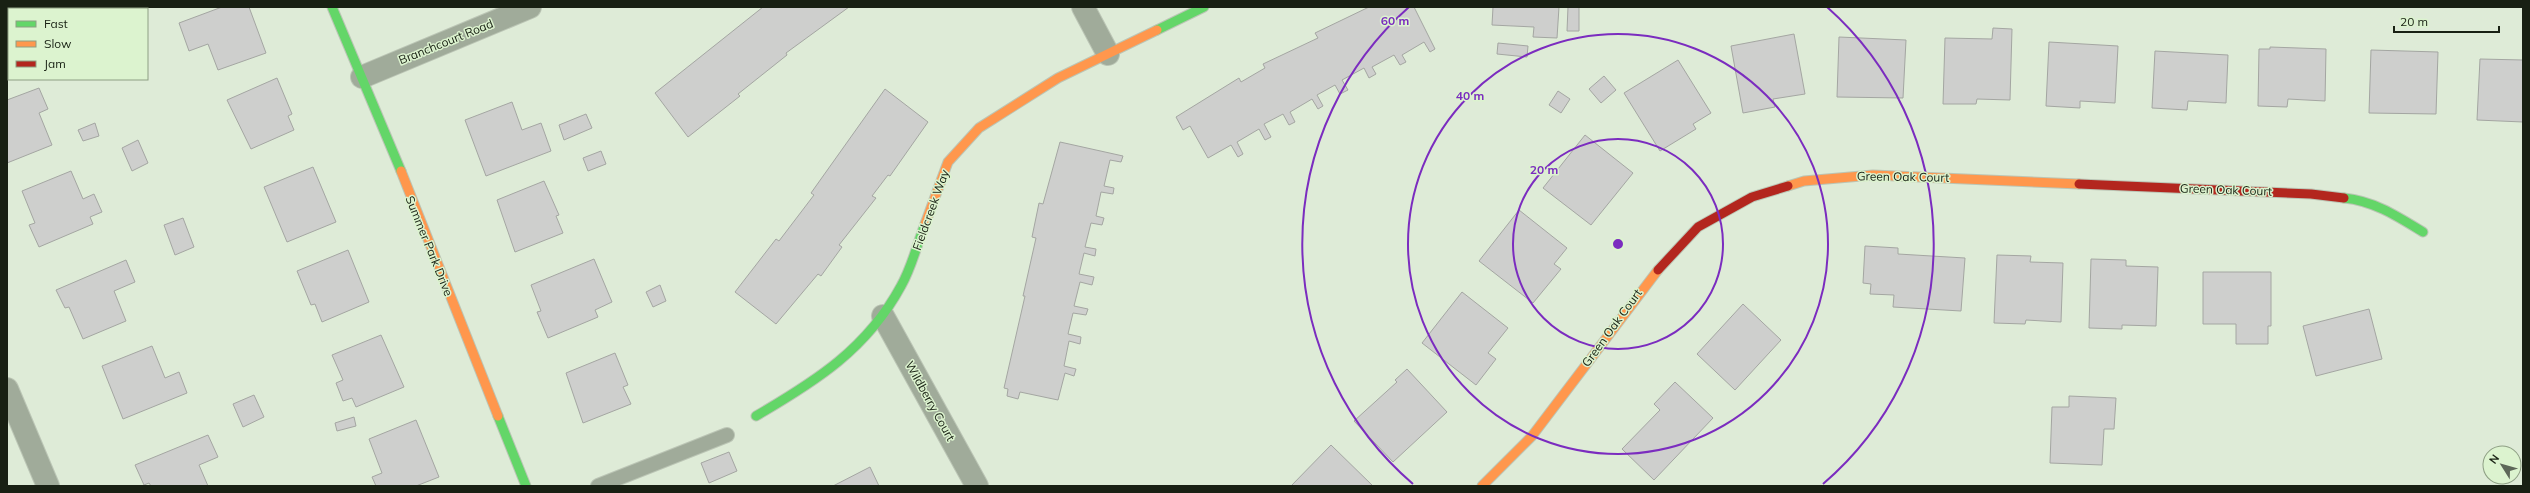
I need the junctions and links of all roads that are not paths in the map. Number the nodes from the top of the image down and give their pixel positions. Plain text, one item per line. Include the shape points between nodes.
1 (332, 7) edge
2 (530, 7) edge
3 (1083, 7) edge
4 (1204, 7) edge
5 (1108, 54) junction
6 (362, 76) junction
7 (2423, 232) dead end
8 (883, 316) junction
9 (7, 389) edge
10 (756, 416) dead end
11 (726, 435) dead end
12 (48, 486) edge
13 (526, 486) edge
14 (598, 486) edge
15 (977, 486) edge
16 (1482, 486) edge

1 - 6 street, Summer Park Drive
2 - 6 street, Branchcourt Road
3 - 5 street
4 - 5 street, Fieldcreek Way
5 - 8 street, Fieldcreek Way via 1058,78 979,128 948,162 902,285
6 - 13 street, Summer Park Drive
7 - 16 street, Green Oak Court via 2386,209 2357,199 2311,194 1873,175 1804,181 1752,197 1698,227 1646,281 1532,436
8 - 10 street, Fieldcreek Way via 854,350 810,384
8 - 15 street, Wildberry Court
9 - 12 street
11 - 14 lane

